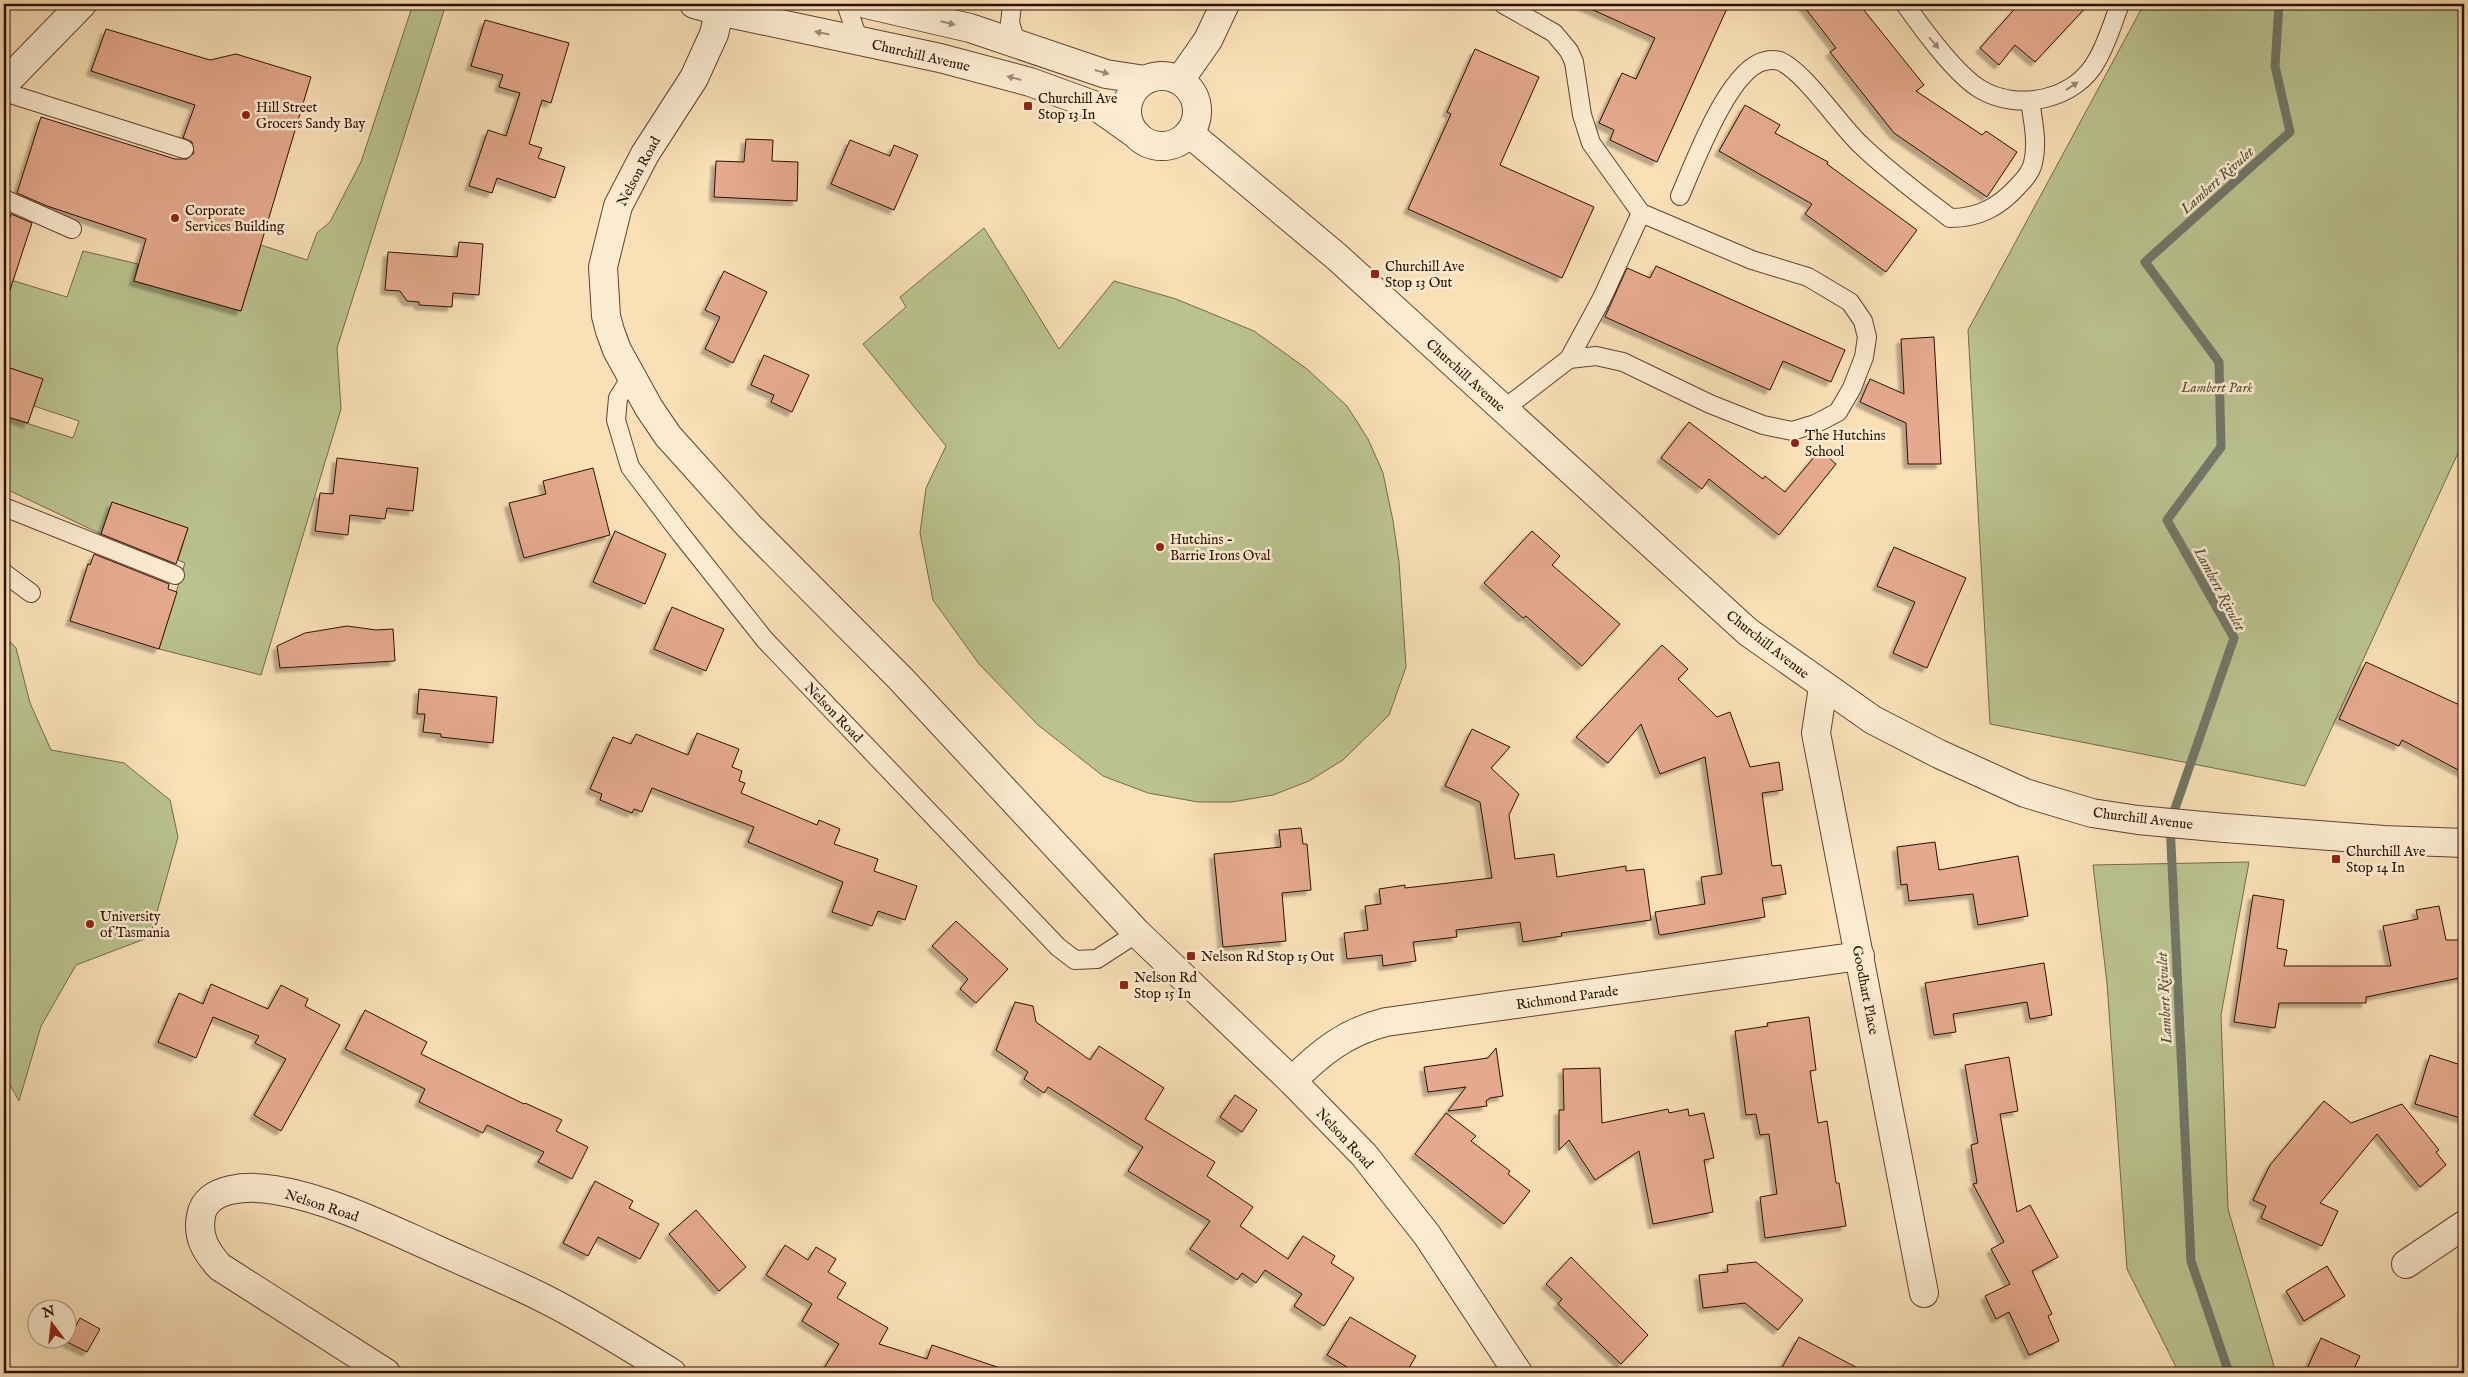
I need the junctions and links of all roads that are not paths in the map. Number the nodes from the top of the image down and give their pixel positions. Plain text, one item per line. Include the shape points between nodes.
1 (82, 4) edge
2 (846, 4) edge
3 (866, 4) edge
4 (1012, 4) edge
5 (1225, 4) edge
6 (1503, 4) edge
7 (1905, 4) edge
8 (2120, 4) edge
9 (712, 6) edge
10 (859, 41) junction
11 (1017, 45) junction
12 (1145, 80) junction
13 (1180, 80) junction
14 (4, 84) edge
15 (4, 92) edge
16 (2030, 101) junction
17 (1189, 134) junction
18 (1137, 135) junction
19 (184, 150) dead end
20 (1680, 196) dead end
21 (4, 199) edge
22 (1641, 213) junction
23 (72, 229) dead end
24 (1569, 358) junction
25 (631, 377) junction
26 (1504, 409) junction
27 (4, 507) edge
28 (4, 573) edge
29 (175, 575) dead end
30 (31, 593) dead end
31 (1823, 687) junction
32 (2464, 843) edge
33 (1137, 932) junction
34 (1860, 956) junction
35 (1292, 1081) junction
36 (2464, 1225) edge
37 (2406, 1264) dead end
38 (1924, 1292) dead end
39 (386, 1373) edge
40 (672, 1373) edge
41 (1518, 1373) edge

1 - 14 street
2 - 10 lane
3 -> 11 street via 970,28
4 - 11 lane via 1010,23
5 - 13 street via 1208,40
6 - 22 lane via 1554,33 1569,51 1591,143
7 -> 16 lane via 1930,39 1980,90 2008,99
16 -> 8 lane via 2060,94 2084,77 2097,60
10 -> 9 street, Churchill Avenue
9 - 25 street, Nelson Road via 714,34 694,78 645,154 618,206 610,241 603,278 606,316 617,350
18 -> 10 street, Churchill Avenue via 1096,106 1030,82
11 -> 12 street via 1106,74
12 - 13 street via 1157,76
12 - 18 street via 1136,86 1127,105 1127,116
13 - 17 street via 1188,86 1198,106
15 - 19 lane
16 - 20 lane via 2035,134 2033,164 2026,178 2004,201 1990,210 1975,216 1950,218 1904,184 1860,145 1796,74 1779,61 1764,61 1744,72 1736,81 1706,136
17 - 18 street via 1167,146 1145,142
17 - 26 street, Churchill Avenue via 1337,257
21 - 23 lane
22 - 24 lane via 1602,298
22 - 24 lane via 1752,260 1808,277 1850,302 1863,321 1867,337 1864,357 1852,388 1838,412 1792,431 1763,425 1710,404 1623,362 1596,356
24 - 26 lane
25 - 33 street, Nelson Road via 668,436 750,526 900,678
25 - 33 lane, Nelson Road via 618,398 616,420 630,466 765,640 1058,947 1075,960 1097,959
26 - 31 street, Churchill Avenue via 1748,632
27 - 29 lane
28 - 30 lane
31 - 32 street, Churchill Avenue via 1873,720 1939,754 2025,793 2092,812 2197,826
31 - 34 street, Goodhart Place via 1816,733
33 - 35 street, Nelson Road
34 - 35 street, Richmond Parade via 1386,1022 1362,1028 1344,1038
34 - 38 street, Goodhart Place
35 - 41 street, Nelson Road via 1364,1155 1427,1235
36 - 37 street
39 - 40 street, Nelson Road via 220,1267 210,1256 201,1236 201,1213 207,1205 225,1192 247,1188 276,1190 314,1199 542,1297

